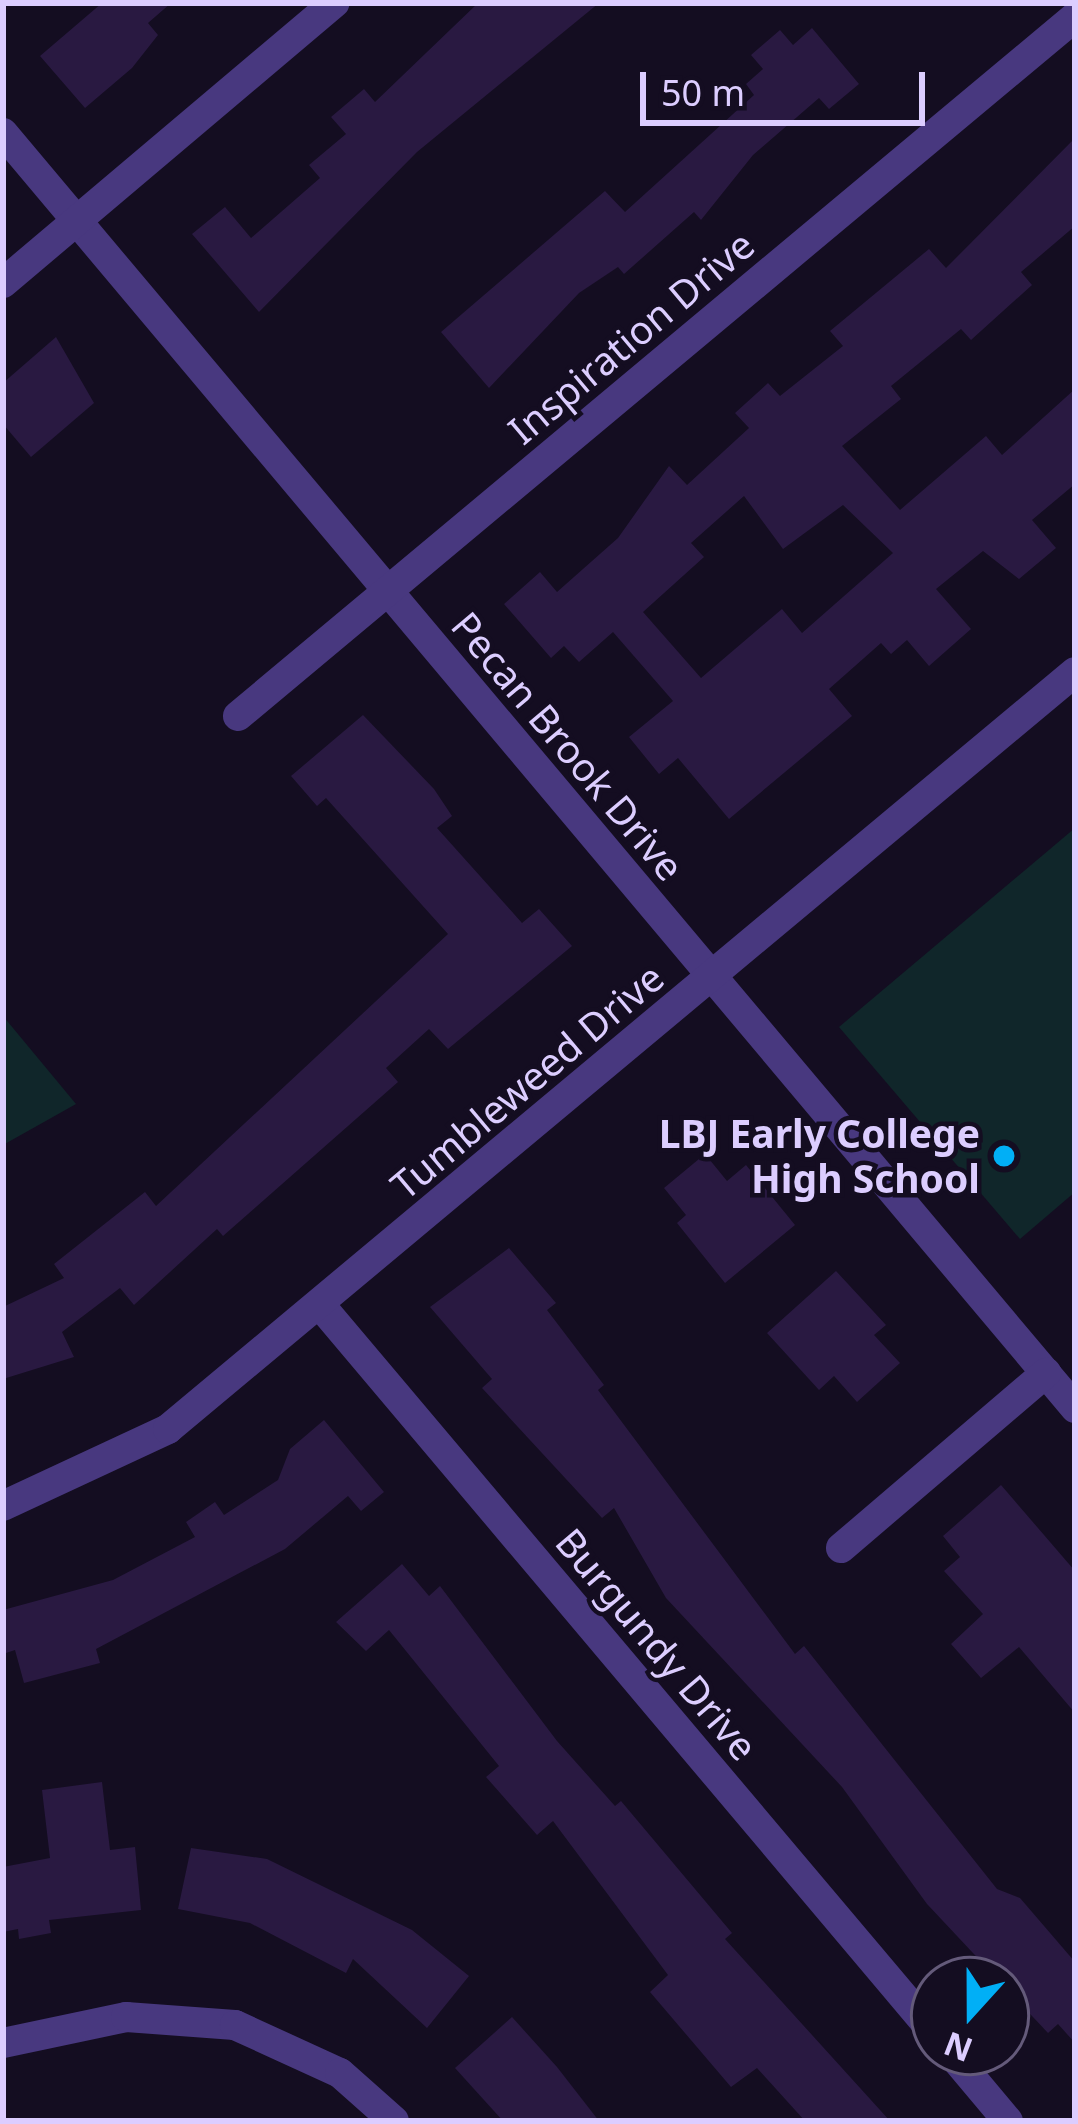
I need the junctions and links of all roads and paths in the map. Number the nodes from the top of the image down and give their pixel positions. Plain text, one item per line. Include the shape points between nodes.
1 (334, 3) edge
2 (1075, 17) edge
3 (3, 133) edge
4 (79, 220) junction
5 (3, 284) edge
6 (386, 592) junction
7 (1075, 672) edge
8 (238, 716) dead end
9 (711, 976) junction
10 (321, 1306) junction
11 (1046, 1373) junction
12 (1075, 1408) edge
13 (3, 1506) edge
14 (841, 1548) dead end
15 (910, 2005) edge
16 (3, 2043) edge
17 (970, 2076) edge
18 (394, 2121) edge
19 (1008, 2121) edge

1 - 4 street
2 - 6 street, Inspiration Drive
3 - 4 street, Pecan Brook Drive
4 - 5 street
4 - 6 street, Pecan Brook Drive
6 - 8 street, Inspiration Drive
6 - 9 street, Pecan Brook Drive
7 - 9 street, Tumbleweed Drive
9 - 10 street, Tumbleweed Drive
9 - 11 street, Pecan Brook Drive
10 - 13 street, Tumbleweed Drive via 168,1430
10 - 15 street, Burgundy Drive
11 - 12 street, Pecan Brook Drive
11 - 14 street
16 - 18 street via 125,2017 235,2025 340,2073
17 - 19 street

